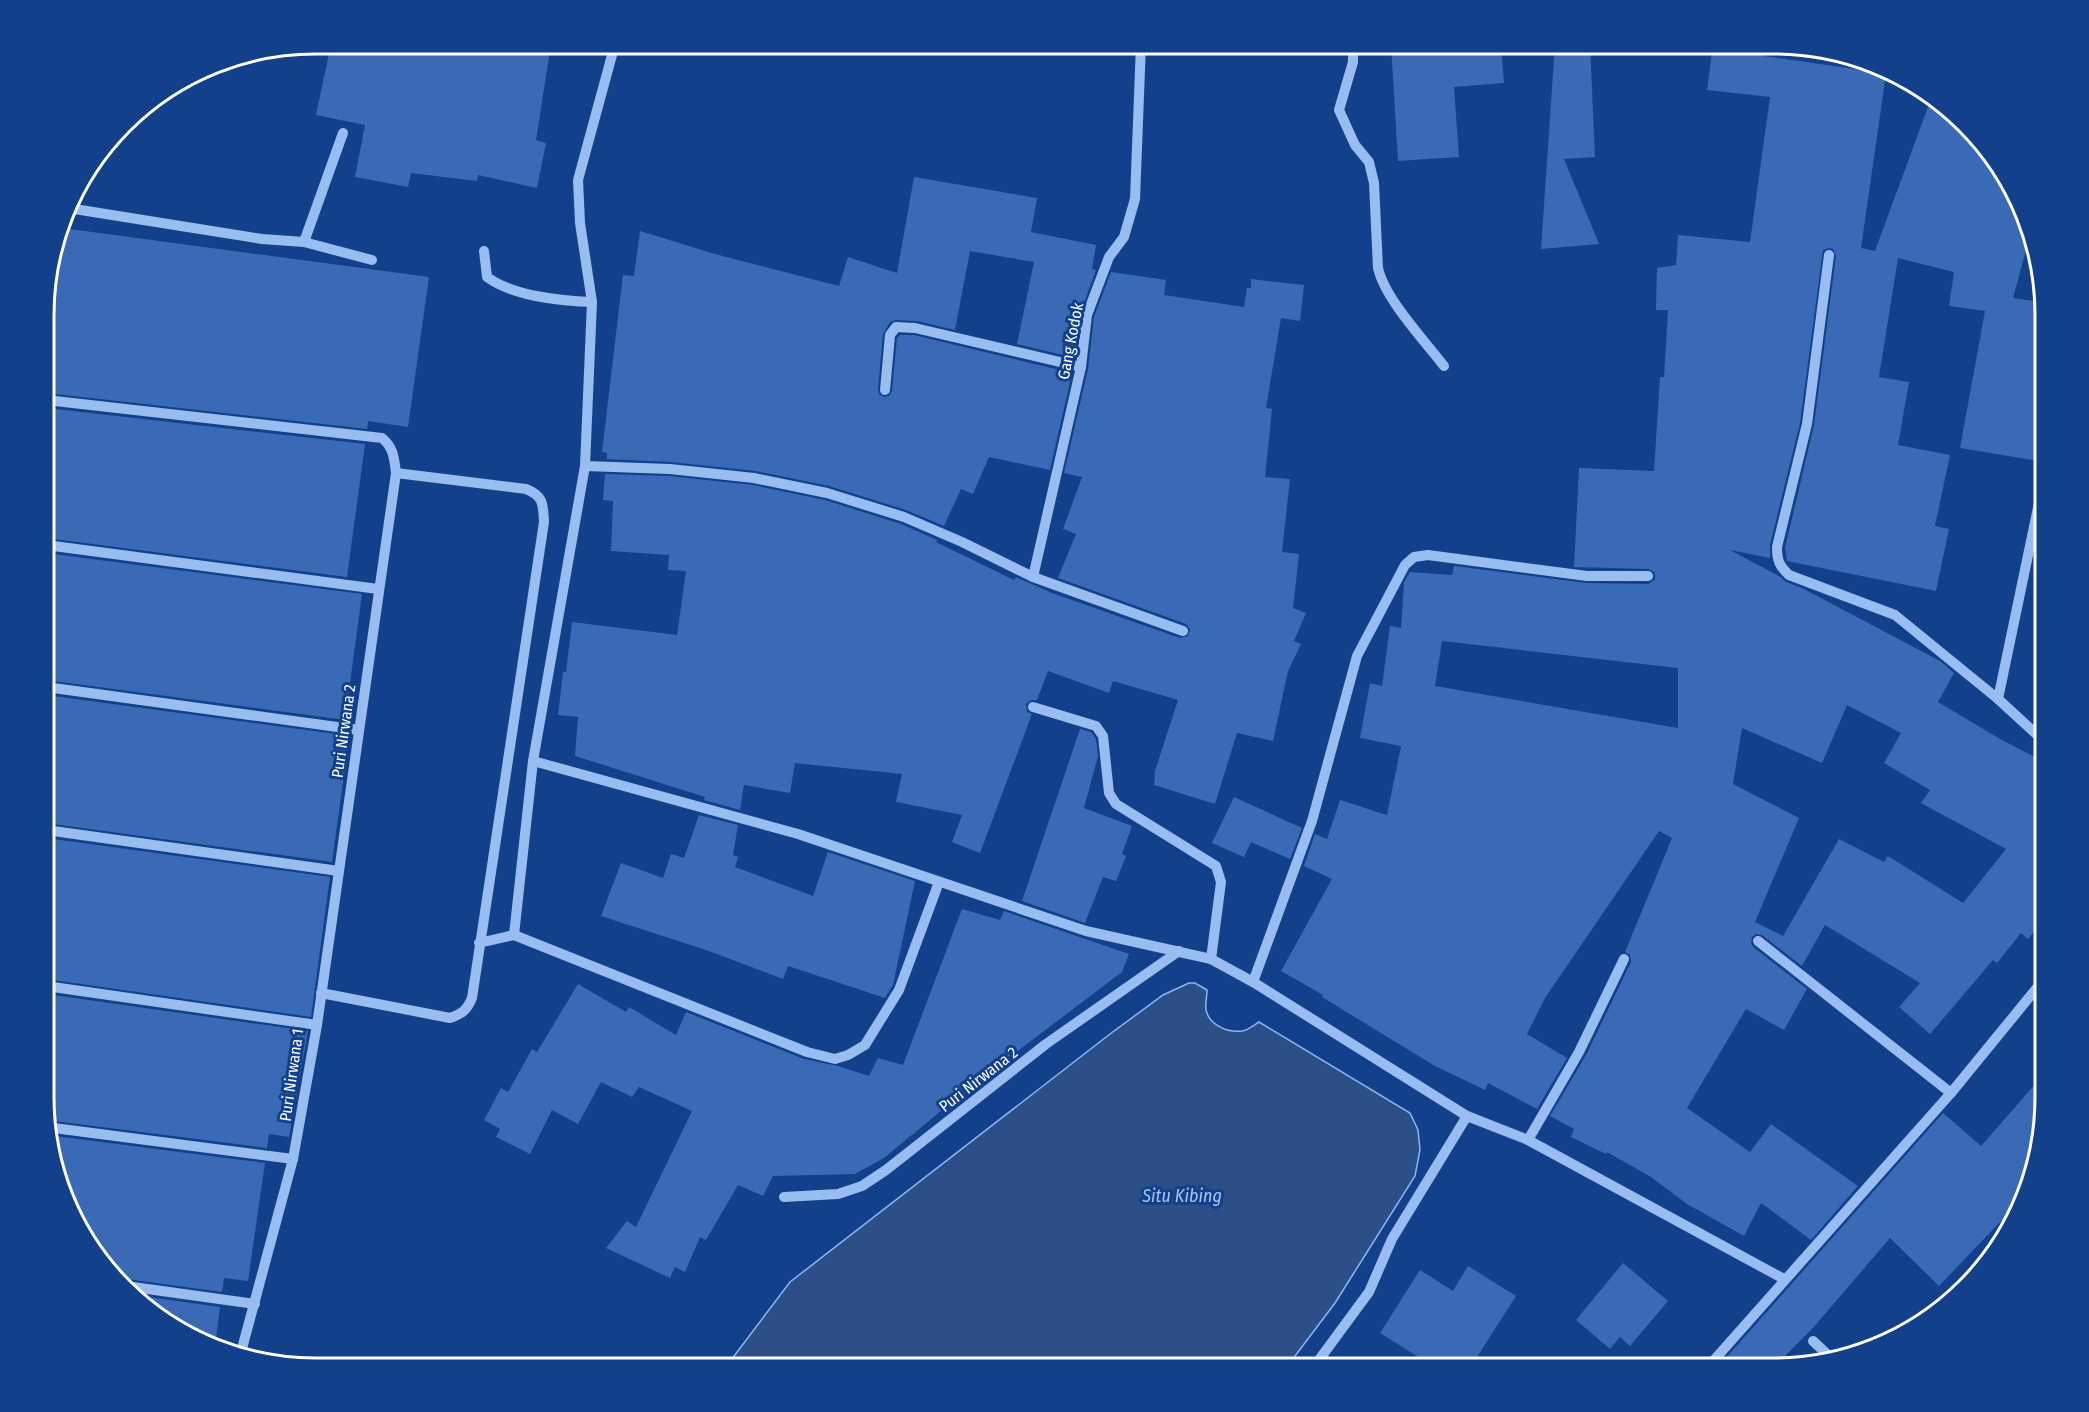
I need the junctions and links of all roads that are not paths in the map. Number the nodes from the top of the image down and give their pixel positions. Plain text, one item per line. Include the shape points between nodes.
1 (612, 54) edge
2 (1141, 54) edge
3 (1353, 54) edge
4 (343, 133) dead end
5 (76, 209) edge
6 (304, 242) junction
7 (484, 251) dead end
8 (1829, 255) dead end
9 (372, 260) dead end
10 (592, 302) junction
11 (1444, 366) dead end
12 (1081, 367) junction
13 (885, 390) dead end
14 (54, 401) edge
15 (585, 466) junction
16 (396, 472) junction
17 (2035, 522) edge
18 (54, 546) edge
19 (1648, 576) dead end
20 (1033, 577) junction
21 (378, 589) junction
22 (1183, 631) dead end
23 (54, 688) edge
24 (1998, 699) junction
25 (1033, 707) dead end
26 (359, 730) junction
27 (2035, 733) edge
28 (533, 761) junction
29 (54, 831) edge
30 (339, 871) junction
31 (939, 882) junction
32 (514, 935) junction
33 (1758, 941) dead end
34 (479, 943) junction
35 (1179, 951) junction
36 (1211, 959) junction
37 (1624, 959) dead end
38 (1253, 982) junction
39 (54, 987) edge
40 (2035, 990) edge
41 (321, 993) junction
42 (317, 1025) junction
43 (1951, 1093) junction
44 (1467, 1116) junction
45 (56, 1128) edge
46 (1528, 1140) junction
47 (292, 1159) junction
48 (784, 1197) dead end
49 (1784, 1279) junction
50 (136, 1287) edge
51 (255, 1304) junction
52 (1813, 1341) dead end
53 (242, 1348) edge
54 (1826, 1353) edge
55 (1320, 1358) edge
56 (1716, 1358) edge

1 - 10 street via 578,180
2 - 12 street, Gang Kodok via 1135,199 1124,237 1109,258 1087,315
3 - 11 street via 1339,110 1372,172 1381,280
4 - 6 street
5 - 6 street
6 - 9 street
7 - 10 street via 487,277 497,284 562,301
8 - 24 street via 1807,424 1777,547 1780,567 1789,575 1895,615
10 - 15 street
12 - 13 street via 901,326 890,335
12 - 20 street, Gang Kodok
14 - 16 street, Puri Nirwana 2 via 382,438 393,451
15 - 20 street via 670,469 754,478 827,493 904,517
15 - 28 street
16 - 21 street, Puri Nirwana 2
16 - 34 street via 526,489 536,493 543,504 544,522
17 - 24 street
18 - 21 street
19 - 38 street via 1587,576 1428,555 1414,557 1405,565 1357,656 1312,821
20 - 22 street
21 - 26 street, Puri Nirwana 2
23 - 26 street
24 - 27 street
25 - 36 street via 1096,726 1103,736 1109,793 1116,804 1216,866 1221,882
26 - 30 street, Puri Nirwana 2
28 - 31 street via 798,834
28 - 32 street
29 - 30 street
30 - 41 street, Puri Nirwana 2
31 - 32 street via 899,990 879,1026 865,1046 835,1059 807,1052
31 - 35 street via 1086,931
32 - 34 street
33 - 43 street
34 - 41 street via 472,998 468,1008 450,1018
35 - 36 street
35 - 48 street, Puri Nirwana 2 via 1046,1044 862,1186 838,1194
36 - 38 street
37 - 46 street via 1579,1052
38 - 44 street
39 - 42 street, Puri Nirwana 1
40 - 43 street
41 - 42 street, Puri Nirwana 2
42 - 47 street, Puri Nirwana 1
43 - 49 street
44 - 46 street
44 - 55 street via 1392,1239 1369,1292
45 - 47 street
46 - 49 street
47 - 51 street, Puri Nirwana 1
49 - 56 street
50 - 51 street
51 - 53 street, Puri Nirwana 1
52 - 54 street

